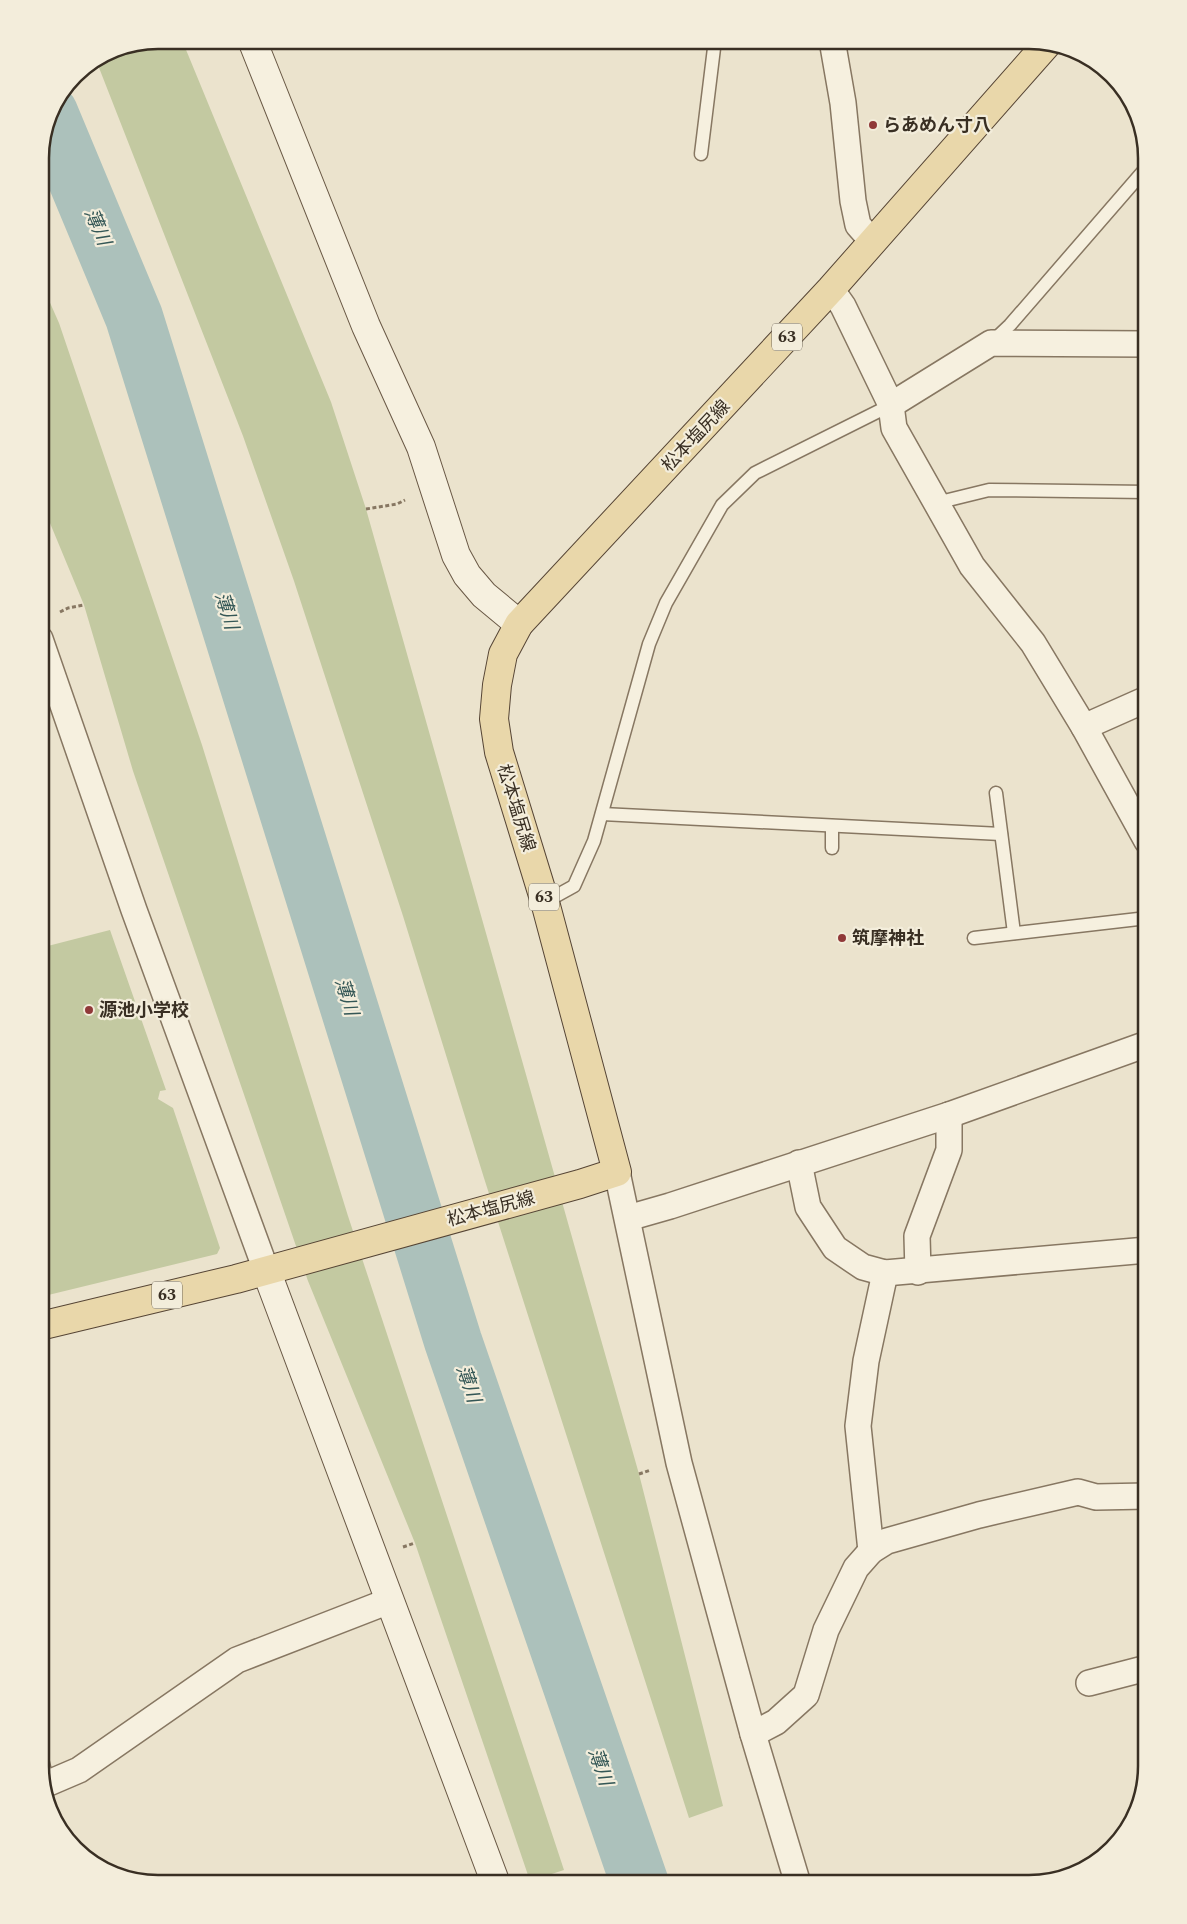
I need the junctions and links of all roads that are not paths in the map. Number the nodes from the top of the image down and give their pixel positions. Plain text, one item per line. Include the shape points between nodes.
1 (256, 49) edge
2 (714, 49) edge
3 (834, 49) edge
4 (1042, 50) edge
5 (701, 154) dead end
6 (1138, 177) edge
7 (873, 242) junction
8 (831, 289) junction
9 (991, 343) junction
10 (1138, 344) edge
11 (891, 405) junction
12 (1138, 492) edge
13 (936, 503) junction
14 (519, 624) junction
15 (49, 665) edge
16 (1138, 703) edge
17 (1084, 727) junction
18 (996, 793) dead end
19 (602, 814) junction
20 (1138, 825) edge
21 (832, 826) junction
22 (1001, 834) junction
23 (832, 848) dead end
24 (545, 902) junction
25 (1138, 919) edge
26 (1014, 933) junction
27 (974, 938) dead end
28 (1138, 1047) edge
29 (949, 1115) junction
30 (799, 1163) junction
31 (617, 1172) junction
32 (628, 1218) junction
33 (1138, 1251) edge
34 (266, 1270) junction
35 (918, 1272) junction
36 (885, 1273) junction
37 (49, 1324) edge
38 (1138, 1496) edge
39 (871, 1551) junction
40 (389, 1601) junction
41 (1138, 1670) edge
42 (1089, 1683) dead end
43 (753, 1734) junction
44 (50, 1783) edge
45 (493, 1875) edge
46 (795, 1875) edge

1 - 14 street via 366,326 421,447 456,555 484,595
2 - 5 lane
3 - 7 street via 858,225
4 - 7 main road, 松本塩尻線 / 63
6 - 9 lane
7 - 8 main road, 松本塩尻線 / 63
8 - 11 street via 843,306
8 - 14 main road, 松本塩尻線 / 63
9 - 10 street
9 - 11 street
11 - 13 street via 894,428
11 - 19 lane via 755,473 722,505 666,603 649,644
12 - 13 lane via 989,490
13 - 17 street via 972,566 1033,643
14 - 24 main road, 松本塩尻線 / 63 via 503,654 494,719 499,752
15 - 34 street via 134,910
16 - 17 street
17 - 20 street
18 - 22 lane
19 - 21 lane
19 - 24 lane via 574,886
21 - 22 lane
21 - 23 lane
22 - 26 lane
24 - 31 main road, 松本塩尻線 / 63
25 - 26 lane
26 - 27 lane
28 - 29 street
29 - 30 street
29 - 35 street via 949,1150 917,1236
30 - 32 street
30 - 36 street via 808,1207 835,1248 863,1267
31 - 32 street
31 - 34 main road, 松本塩尻線 / 63
32 - 43 street via 678,1463
33 - 35 street
34 - 37 main road, 松本塩尻線 / 63
34 - 40 street
35 - 36 street
36 - 39 street via 866,1361 858,1426
38 - 39 street via 1096,1497 1078,1492 979,1514 887,1540
39 - 43 street via 856,1568 826,1630 806,1695 776,1722
40 - 44 street via 237,1660 78,1770
40 - 45 street
41 - 42 street
43 - 46 street

